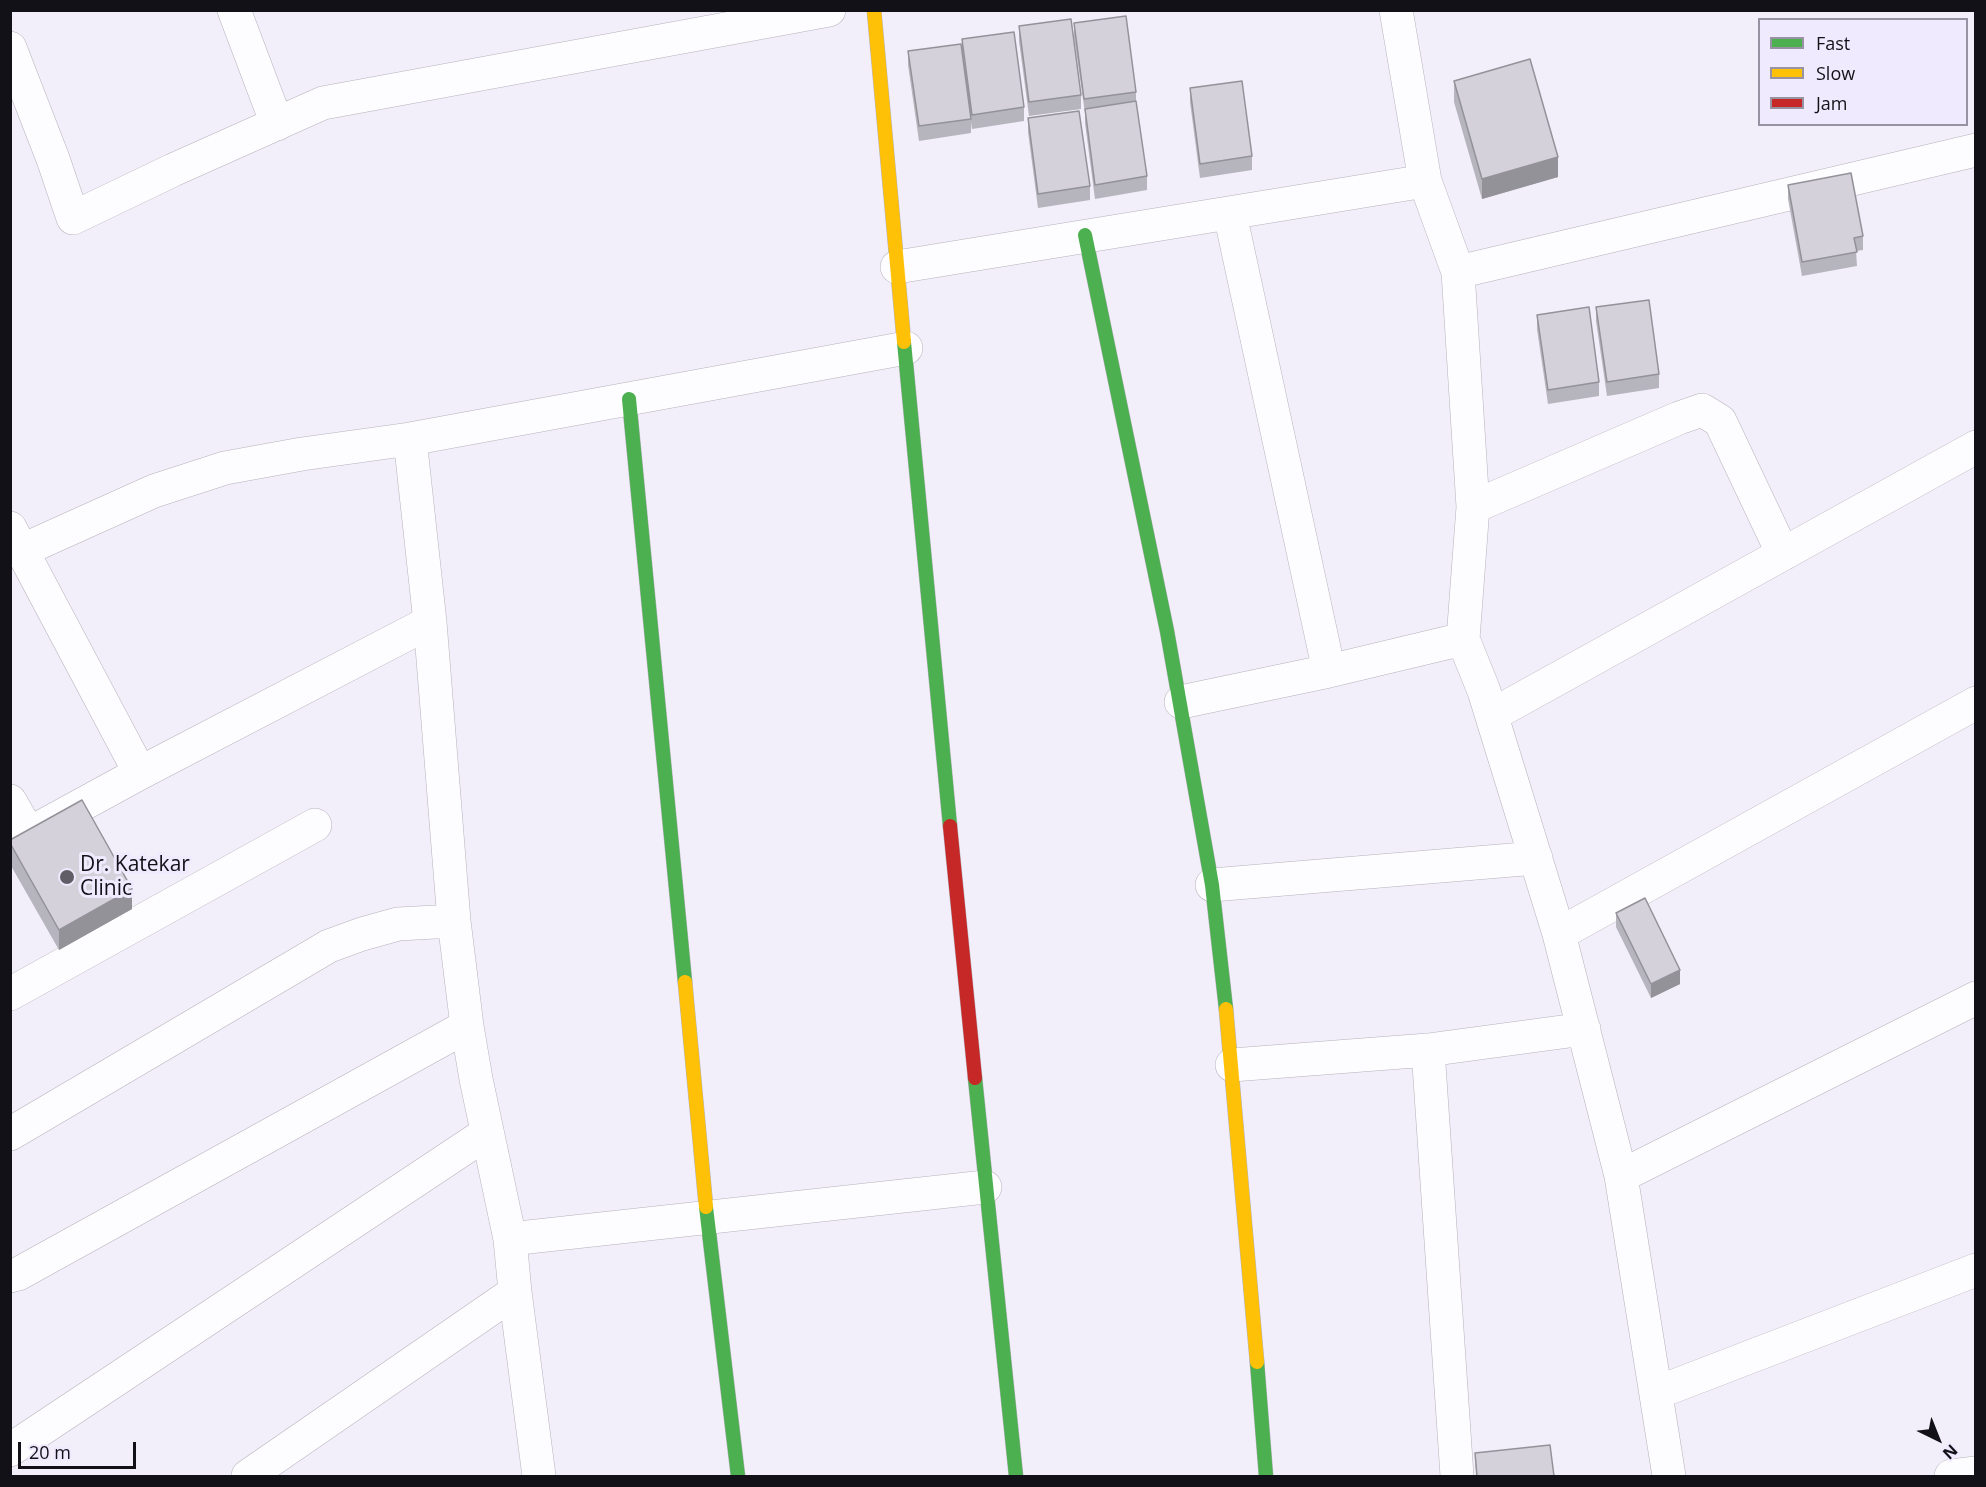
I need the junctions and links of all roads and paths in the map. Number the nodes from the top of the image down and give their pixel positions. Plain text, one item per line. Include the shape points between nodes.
1 (234, 10) edge
2 (874, 10) edge
3 (1396, 10) edge
4 (819, 11) edge
5 (10, 48) edge
6 (277, 124) junction
7 (1976, 150) edge
8 (1425, 181) junction
9 (1230, 214) junction
10 (1085, 235) junction
11 (897, 267) junction
12 (1458, 272) junction
13 (906, 348) junction
14 (629, 399) junction
15 (410, 439) junction
16 (1976, 447) edge
17 (1473, 507) junction
18 (17, 539) edge
19 (1783, 554) junction
20 (430, 622) junction
21 (1463, 639) junction
22 (1329, 671) junction
23 (1181, 702) junction
24 (1976, 703) edge
25 (1492, 715) junction
26 (140, 773) junction
27 (10, 801) edge
28 (315, 825) dead end
29 (20, 839) edge
30 (1536, 858) junction
31 (1212, 885) junction
32 (454, 921) junction
33 (1559, 934) junction
34 (10, 994) edge
35 (1976, 998) edge
36 (467, 1026) junction
37 (1584, 1029) junction
38 (1428, 1050) junction
39 (1232, 1065) junction
40 (487, 1133) junction
41 (10, 1134) edge
42 (1621, 1176) junction
43 (985, 1187) junction
44 (707, 1216) junction
45 (510, 1239) junction
46 (1976, 1270) edge
47 (10, 1276) edge
48 (515, 1292) junction
49 (1656, 1393) junction
50 (10, 1450) edge
51 (1976, 1473) edge
52 (248, 1476) edge
53 (539, 1476) edge
54 (738, 1476) edge
55 (1016, 1476) edge
56 (1266, 1476) edge
57 (1457, 1476) edge
58 (1669, 1476) edge
59 (1951, 1476) edge

1 - 6 street
2 - 11 street
3 - 8 street
4 - 6 street via 323,103
5 - 6 street via 73,218
7 - 12 street
8 - 9 street
8 - 12 street
9 - 10 street
9 - 22 street
10 - 11 street
10 - 23 street
11 - 13 street
12 - 17 street
13 - 14 street
13 - 43 street
14 - 15 street
14 - 44 street
15 - 18 street via 225,468
15 - 20 street
16 - 19 street
17 - 19 street via 1702,410 1720,421
17 - 21 street
18 - 26 street
19 - 25 street
20 - 26 street
20 - 32 street
21 - 22 street
21 - 25 street
22 - 23 street
23 - 31 street
24 - 33 street
25 - 30 street
26 - 29 street
27 - 29 street
28 - 34 street
30 - 31 street
30 - 33 street
31 - 39 street
32 - 36 street
32 - 41 street via 398,924 329,946
33 - 37 street
35 - 42 street
36 - 40 street
36 - 47 street
37 - 38 street
37 - 42 street
38 - 39 street
38 - 57 street
39 - 56 street
40 - 45 street
40 - 50 street
42 - 49 street
43 - 44 street
43 - 55 street
44 - 45 street
44 - 54 street
45 - 48 street
46 - 49 street
48 - 52 street
48 - 53 street
49 - 58 street
51 - 59 street

